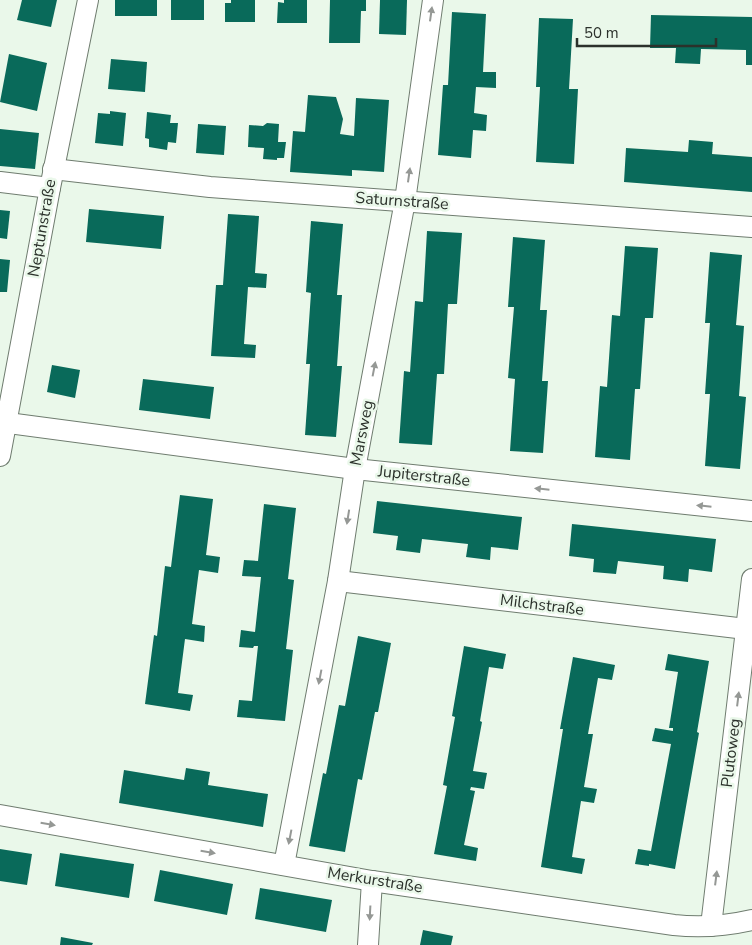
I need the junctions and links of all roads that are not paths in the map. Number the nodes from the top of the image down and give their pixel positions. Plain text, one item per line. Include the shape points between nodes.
1 (88, 0) edge
2 (433, 0) edge
3 (51, 179) junction
4 (0, 182) edge
5 (405, 201) junction
6 (752, 227) edge
7 (3, 422) edge
8 (0, 456) edge
9 (355, 469) junction
10 (752, 511) edge
11 (752, 579) edge
12 (338, 581) junction
13 (746, 629) junction
14 (0, 815) edge
15 (284, 865) junction
16 (372, 881) junction
17 (752, 920) edge
18 (710, 926) junction
19 (368, 945) edge

1 - 3 street, Neptunstraße
5 -> 2 street, Marsweg
3 - 4 street, Saturnstraße
3 - 5 street, Saturnstraße
3 - 7 street, Neptunstraße
5 - 6 street, Saturnstraße
9 -> 5 street, Marsweg
7 - 8 street, Neptunstraße
7 - 9 street, Jupiterstraße
10 -> 9 street, Jupiterstraße
9 -> 12 street, Marsweg
11 - 13 street, Plutoweg
12 - 13 street, Milchstraße
12 -> 15 street, Marsweg
18 -> 13 street, Plutoweg
14 -> 15 street, Merkurstraße
15 - 16 street, Merkurstraße
16 - 18 street, Merkurstraße via 674,925
16 -> 19 street
17 - 18 street, Merkurstraße

